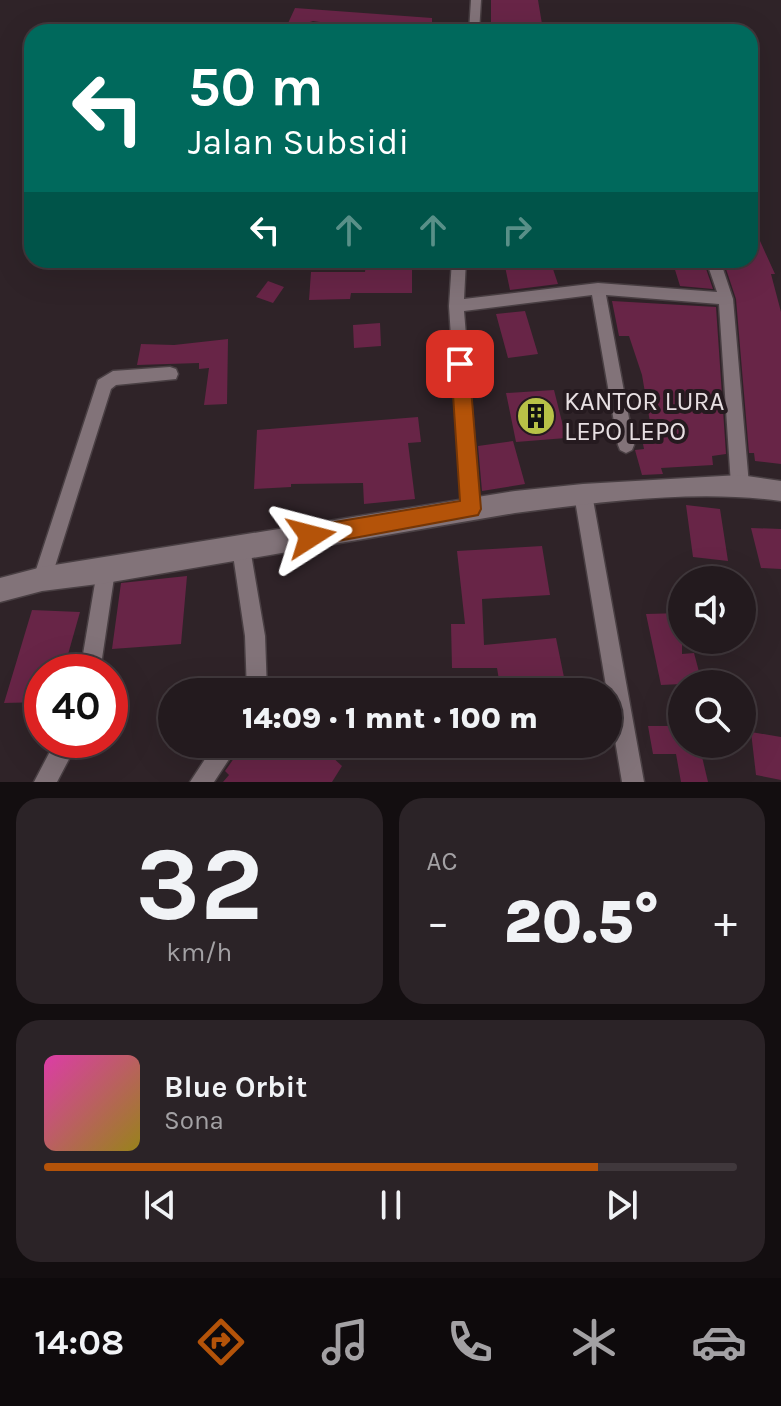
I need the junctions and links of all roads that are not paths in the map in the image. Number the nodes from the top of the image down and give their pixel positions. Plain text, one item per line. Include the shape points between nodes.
1 (476, 0) edge
2 (474, 24) edge
3 (458, 268) edge
4 (716, 268) edge
5 (598, 289) junction
6 (726, 299) junction
7 (456, 306) junction
8 (170, 374) dead end
9 (626, 445) dead end
10 (740, 485) junction
11 (781, 491) edge
12 (583, 494) junction
13 (471, 509) junction
14 (241, 548) junction
15 (106, 571) junction
16 (42, 579) junction
17 (0, 590) edge
18 (93, 654) edge
19 (256, 678) edge
20 (58, 758) edge
21 (218, 758) edge
22 (45, 782) edge
23 (201, 782) edge
24 (633, 782) edge

1 - 2 street
3 - 7 street
4 - 6 street
5 - 6 street
5 - 7 street
5 - 9 street
6 - 10 street
7 - 13 street
8 - 16 street via 121,376 104,385
10 - 11 street
10 - 12 street
12 - 13 street
12 - 24 street
13 - 14 street
14 - 15 street
14 - 19 street
15 - 16 street
15 - 18 street
16 - 17 street
20 - 22 street
21 - 23 street

